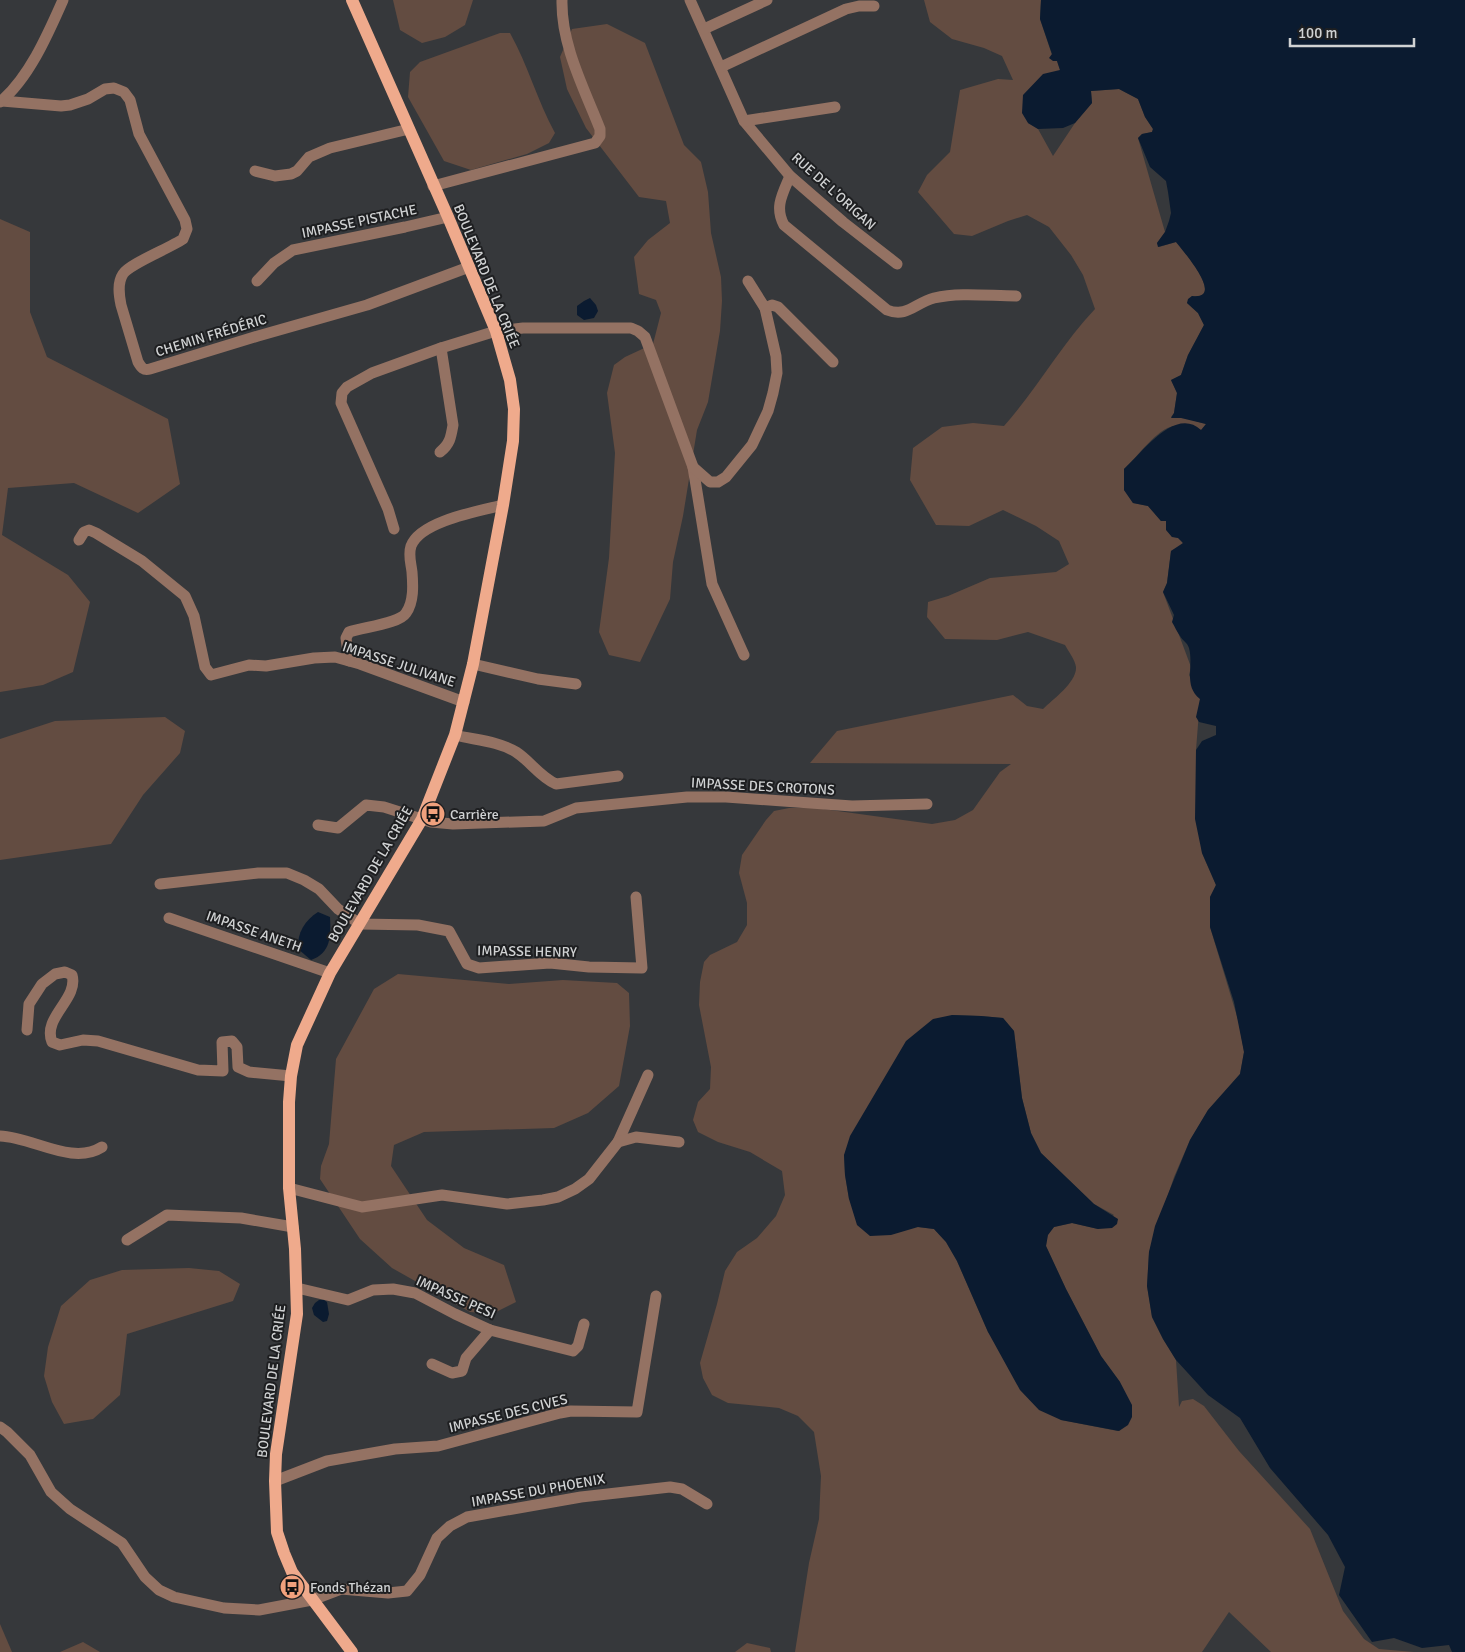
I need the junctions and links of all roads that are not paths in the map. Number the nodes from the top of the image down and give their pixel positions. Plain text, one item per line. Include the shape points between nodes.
1 (63, 0) edge
2 (352, 0) edge
3 (562, 0) edge
4 (690, 0) edge
5 (767, 0) edge
6 (874, 6) dead end
7 (704, 29) junction
8 (720, 67) junction
9 (1, 101) edge
10 (835, 106) dead end
11 (744, 120) junction
12 (409, 129) junction
13 (255, 172) dead end
14 (790, 176) junction
15 (433, 186) junction
16 (448, 217) junction
17 (896, 264) dead end
18 (469, 267) junction
19 (257, 281) dead end
20 (748, 281) dead end
21 (1016, 296) dead end
22 (765, 308) junction
23 (496, 331) junction
24 (441, 348) junction
25 (833, 362) dead end
26 (440, 452) dead end
27 (692, 467) junction
28 (503, 505) junction
29 (394, 530) dead end
30 (79, 540) dead end
31 (744, 656) dead end
32 (349, 661) junction
33 (473, 664) junction
34 (576, 684) dead end
35 (464, 702) junction
36 (455, 736) junction
37 (618, 776) dead end
38 (927, 804) dead end
39 (422, 819) junction
40 (318, 825) dead end
41 (160, 884) dead end
42 (636, 897) dead end
43 (169, 918) dead end
44 (360, 924) junction
45 (330, 973) junction
46 (27, 1030) dead end
47 (648, 1075) dead end
48 (291, 1076) junction
49 (0, 1136) edge
50 (618, 1142) junction
51 (679, 1142) dead end
52 (102, 1147) dead end
53 (289, 1188) junction
54 (293, 1227) junction
55 (127, 1240) dead end
56 (297, 1288) junction
57 (656, 1296) dead end
58 (584, 1324) dead end
59 (490, 1330) junction
60 (432, 1364) dead end
61 (0, 1427) edge
62 (275, 1481) junction
63 (707, 1504) dead end
64 (312, 1600) junction
65 (352, 1652) edge

1 - 9 street via 45,39 20,80
2 - 12 main road, BOULEVARD DE LA CRIÉE
3 - 15 street via 568,47 600,128 600,136 595,143
4 - 7 street, RUE DE L'ORIGAN
5 - 7 street
6 - 8 street via 846,9
7 - 8 street, RUE DE L'ORIGAN
8 - 11 street, RUE DE L'ORIGAN
9 - 18 street, CHEMIN FRÉDÉRIC via 70,105 114,88 124,92 130,100 139,134 187,229 183,239 127,270 120,280 121,305 138,362 144,369 367,305
10 - 11 street
11 - 14 street, RUE DE L'ORIGAN
12 - 13 street via 330,148 309,157 291,174 275,176
12 - 15 main road, BOULEVARD DE LA CRIÉE
14 - 17 street, RUE DE L'ORIGAN
14 - 21 street via 778,210 784,225 887,310 903,313 931,299 946,296
15 - 16 main road, BOULEVARD DE LA CRIÉE
16 - 18 main road, BOULEVARD DE LA CRIÉE
16 - 19 street, IMPASSE PISTACHE via 293,250 274,263
18 - 23 main road, BOULEVARD DE LA CRIÉE
20 - 22 street
22 - 25 street via 778,307
22 - 27 street via 777,373 768,411 757,437 726,477 718,482 710,482
23 - 24 street
23 - 27 street via 630,328 638,331 645,337
23 - 28 main road, BOULEVARD DE LA CRIÉE via 514,409 513,441
24 - 26 street via 453,425 448,446
24 - 29 street via 372,373 347,386 342,393 340,403
27 - 31 street via 712,584
28 - 32 street via 445,522 420,535 412,544 409,555 413,595 406,614 349,632 346,638
28 - 33 main road, BOULEVARD DE LA CRIÉE
30 - 32 street, IMPASSE JULIVANE via 84,532 96,532 142,561 185,596 194,616 204,667 211,675 237,667 276,665 314,658 334,657
32 - 35 street, IMPASSE JULIVANE
33 - 34 street via 538,680
33 - 35 main road, BOULEVARD DE LA CRIÉE
35 - 36 main road, BOULEVARD DE LA CRIÉE
36 - 37 street via 503,745 517,752 556,784
36 - 39 main road, BOULEVARD DE LA CRIÉE
38 - 39 street, IMPASSE DES CROTONS via 852,806 687,797 576,808 544,821 453,824
39 - 40 street, IMPASSE DES CROTONS via 366,805 338,828
39 - 44 main road, BOULEVARD DE LA CRIÉE
41 - 44 street via 287,873 319,889 338,909
42 - 44 street, IMPASSE HENRY via 642,968 550,963 479,968 467,964 449,931 418,925
43 - 45 street, IMPASSE ANETH
44 - 45 main road, BOULEVARD DE LA CRIÉE
45 - 48 main road, BOULEVARD DE LA CRIÉE via 297,1045
46 - 48 street via 29,1004 42,984 54,974 66,972 72,975 74,982 70,996 53,1023 52,1042 60,1045 83,1040 98,1041 198,1070 223,1071 222,1042 232,1041 237,1047 238,1067 249,1072
47 - 50 street
48 - 53 main road, BOULEVARD DE LA CRIÉE
49 - 52 street via 77,1155 95,1152
50 - 51 street via 636,1137
50 - 53 street via 589,1179 575,1190 543,1200 506,1204 442,1195 362,1207
53 - 54 main road, BOULEVARD DE LA CRIÉE
54 - 55 street via 241,1218 167,1214
54 - 56 main road, BOULEVARD DE LA CRIÉE
56 - 59 street, IMPASSE PESI via 348,1300 373,1290 415,1293
56 - 62 main road, BOULEVARD DE LA CRIÉE via 297,1314 276,1454
57 - 62 street, IMPASSE DES CIVES via 637,1412 560,1413 438,1446 395,1449 327,1461
58 - 59 street, IMPASSE PESI via 578,1346 573,1351
59 - 60 street via 466,1358 462,1371 452,1373
61 - 64 street via 30,1455 51,1492 70,1509 122,1543 144,1577 159,1590 174,1597 224,1608 259,1610
62 - 64 main road, BOULEVARD DE LA CRIÉE via 277,1532 292,1572
63 - 64 street, IMPASSE DU PHOENIX via 682,1489 670,1487 581,1496 467,1517 437,1538 420,1575 407,1591 341,1589
64 - 65 main road, BOULEVARD DE LA CRIÉE

